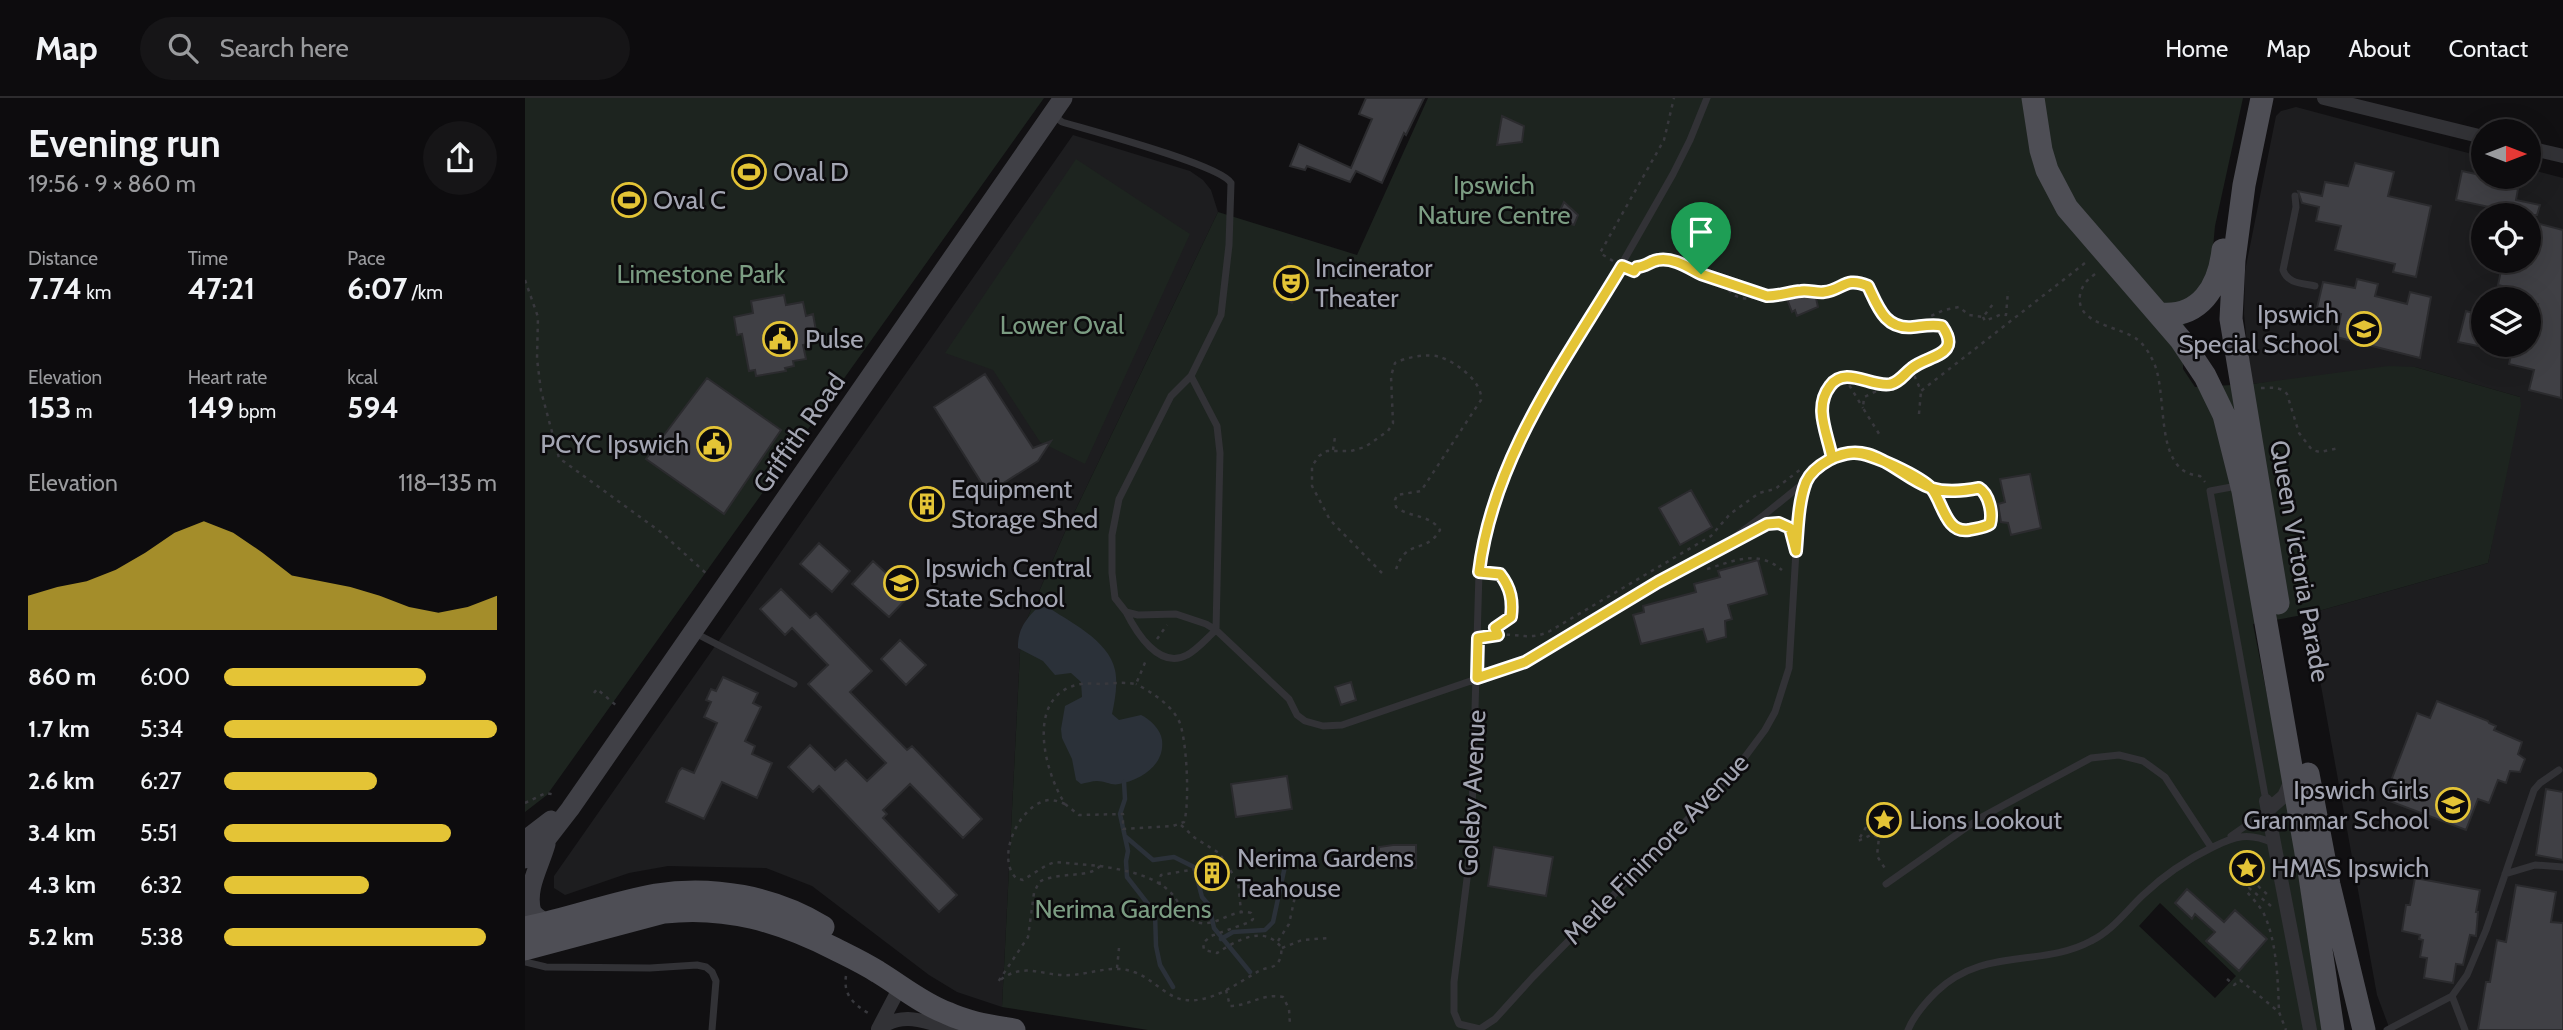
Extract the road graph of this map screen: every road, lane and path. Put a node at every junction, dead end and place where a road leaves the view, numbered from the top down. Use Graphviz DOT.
graph roads {
  1 [pos="1674,98"];
  2 [pos="1707,98"];
  3 [pos="2033,98"];
  4 [pos="2262,98"];
  5 [pos="2324,98"];
  6 [pos="1058,106"];
  7 [pos="2471,134"];
  8 [pos="2541,151"];
  9 [pos="2563,156"];
  10 [pos="2244,185"];
  11 [pos="2295,195"];
  12 [pos="2085,263"];
  13 [pos="1622,266"];
  14 [pos="2095,274"];
  15 [pos="525,280"];
  16 [pos="1725,282"];
  17 [pos="2315,286"];
  18 [pos="2008,291"];
  19 [pos="1761,294"];
  20 [pos="1993,304"];
  21 [pos="2160,314"];
  22 [pos="1983,317"];
  23 [pos="1933,324"];
  24 [pos="1912,368"];
  25 [pos="1191,376"];
  26 [pos="1845,377"];
  27 [pos="1881,383"];
  28 [pos="2261,388"];
  29 [pos="1921,391"];
  30 [pos="1863,408"];
  31 [pos="1919,414"];
  32 [pos="1335,437"];
  33 [pos="1881,437"];
  34 [pos="2339,448"];
  35 [pos="1333,450"];
  36 [pos="1832,458"];
  37 [pos="1808,463"];
  38 [pos="1806,481"];
  39 [pos="2241,485"];
  40 [pos="1931,488"];
  41 [pos="2210,491"];
  42 [pos="1721,547"];
  43 [pos="1796,551"];
  44 [pos="1708,569"];
  45 [pos="1479,572"];
  46 [pos="1382,573"];
  47 [pos="1395,573"];
  48 [pos="1795,574"];
  49 [pos="709,576"];
  50 [pos="1126,612"];
  51 [pos="1216,630"];
  52 [pos="693,632"];
  53 [pos="1498,635"];
  54 [pos="1478,638"];
  55 [pos="1477,678"];
  56 [pos="794,684"];
  57 [pos="1103,684"];
  58 [pos="1136,684"];
  59 [pos="594,693"];
  60 [pos="618,706"];
  61 [pos="2559,770"];
  62 [pos="2293,777"];
  63 [pos="556,795"];
  64 [pos="578,797"];
  65 [pos="525,803"];
  66 [pos="1065,804"];
  67 [pos="2267,805"];
  68 [pos="1181,825"];
  69 [pos="1865,827"];
  70 [pos="551,834"];
  71 [pos="525,840"];
  72 [pos="2225,840"];
  73 [pos="2274,843"];
  74 [pos="2211,847"];
  75 [pos="525,859"];
  76 [pos="2266,861"];
  77 [pos="1100,866"];
  78 [pos="2563,867"];
  79 [pos="1201,869"];
  80 [pos="2505,874"];
  81 [pos="1889,881"];
  82 [pos="1160,885"];
  83 [pos="1296,892"];
  84 [pos="2274,901"];
  85 [pos="1241,911"];
  86 [pos="2265,914"];
  87 [pos="550,923"];
  88 [pos="525,928"];
  89 [pos="1329,938"];
  90 [pos="1277,942"];
  91 [pos="1119,948"];
  92 [pos="1282,948"];
  93 [pos="525,949"];
  94 [pos="525,962"];
  95 [pos="1117,968"];
  96 [pos="876,970"];
  97 [pos="846,974"];
  98 [pos="2227,979"];
  99 [pos="900,987"];
  100 [pos="1226,990"];
  101 [pos="2452,996"];
  102 [pos="2279,1012"];
  103 [pos="870,1014"];
  104 [pos="1290,1025"];
  105 [pos="1471,1028"];
  106 [pos="996,1029"];
  107 [pos="712,1030"];
  108 [pos="878,1030"];
  109 [pos="954,1030"];
  110 [pos="1908,1030"];
  111 [pos="2286,1030"];
  112 [pos="2309,1030"];
  113 [pos="2333,1030"];
  114 [pos="2364,1030"];
  115 [pos="2387,1030"];
  116 [pos="2465,1030"];
  1 -- 13 [label="path"];
  2 -- 13 [label="lane, Goleby Avenue"];
  3 -- 21 [label="main road, Queen Victoria Parade"];
  4 -- 10 [label="main road, Queen Victoria Parade"];
  5 -- 7 [label="street"];
  6 -- 25 [label="lane"];
  6 -- 52 [label="street, Griffith Road"];
  8 -- 9 [label="street"];
  10 -- 21 [label="main road"];
  10 -- 114 [label="main road, Queen Victoria Parade"];
  11 -- 17 [label="lane"];
  12 -- 29 [label="path"];
  13 -- 16 [label="path"];
  13 -- 45 [label="lane, Goleby Avenue"];
  14 -- 41 [label="path"];
  15 -- 49 [label="path"];
  16 -- 19 [label="path"];
  16 -- 19 [label="path"];
  18 -- 22 [label="path"];
  19 -- 23 [label="path"];
  20 -- 22 [label="path"];
  21 -- 39 [label="main road, Queen Victoria Parade"];
  22 -- 23 [label="path"];
  23 -- 24 [label="path"];
  24 -- 27 [label="path"];
  24 -- 29 [label="path"];
  25 -- 50 [label="lane"];
  25 -- 51 [label="lane"];
  26 -- 27 [label="path"];
  26 -- 30 [label="path"];
  26 -- 36 [label="path"];
  27 -- 30 [label="path"];
  28 -- 34 [label="path"];
  29 -- 31 [label="path"];
  30 -- 33 [label="path"];
  32 -- 35 [label="path"];
  35 -- 46 [label="path"];
  35 -- 47 [label="path"];
  36 -- 38 [label="lane"];
  36 -- 40 [label="lane"];
  37 -- 53 [label="path"];
  38 -- 42 [label="lane"];
  38 -- 43 [label="lane, Merle Finimore Avenue"];
  39 -- 41 [label="lane"];
  39 -- 62 [label="main road, Queen Victoria Parade"];
  40 -- 40 [label="lane"];
  41 -- 67 [label="lane"];
  42 -- 43 [label="lane"];
  42 -- 55 [label="lane"];
  43 -- 48 [label="lane, Merle Finimore Avenue"];
  44 -- 48 [label="path"];
  45 -- 53 [label="path"];
  45 -- 54 [label="lane, Goleby Avenue"];
  48 -- 105 [label="lane, Merle Finimore Avenue"];
  50 -- 51 [label="lane"];
  50 -- 51 [label="lane"];
  51 -- 55 [label="lane"];
  52 -- 56 [label="lane"];
  52 -- 64 [label="street, Griffith Road"];
  53 -- 54 [label="path"];
  54 -- 55 [label="lane, Goleby Avenue"];
  55 -- 105 [label="lane, Goleby Avenue"];
  57 -- 66 [label="path"];
  58 -- 68 [label="path"];
  59 -- 60 [label="path"];
  61 -- 80 [label="lane"];
  62 -- 67 [label="street"];
  62 -- 113 [label="main road, Queen Victoria Parade"];
  63 -- 65 [label="path"];
  64 -- 70 [label="street, Griffith Road"];
  64 -- 71 [label="street, Griffith Road"];
  66 -- 68 [label="path"];
  66 -- 77 [label="path"];
  67 -- 72 [label="lane"];
  67 -- 73 [label="street"];
  68 -- 85 [label="path"];
  69 -- 81 [label="path"];
  70 -- 75 [label="street, Griffith Road"];
  70 -- 87 [label="street"];
  72 -- 73 [label="lane"];
  72 -- 74 [label="lane"];
  73 -- 112 [label="street"];
  74 -- 81 [label="lane"];
  74 -- 110 [label="lane"];
  76 -- 84 [label="path"];
  77 -- 82 [label="path"];
  77 -- 95 [label="path"];
  78 -- 80 [label="lane"];
  79 -- 82 [label="path"];
  80 -- 101 [label="lane"];
  82 -- 85 [label="path"];
  83 -- 90 [label="path"];
  85 -- 90 [label="path"];
  86 -- 86 [label="path"];
  86 -- 102 [label="path"];
  87 -- 88 [label="main road"];
  87 -- 96 [label="main road"];
  89 -- 92 [label="path"];
  90 -- 92 [label="path"];
  91 -- 95 [label="path"];
  92 -- 100 [label="path"];
  93 -- 96 [label="main road"];
  94 -- 107 [label="lane"];
  95 -- 100 [label="path"];
  96 -- 99 [label="main road"];
  97 -- 103 [label="path"];
  98 -- 102 [label="path"];
  99 -- 106 [label="main road"];
  99 -- 108 [label="street"];
  100 -- 104 [label="path"];
  101 -- 115 [label="lane"];
  101 -- 116 [label="lane"];
  102 -- 111 [label="path"];
  108 -- 109 [label="street"];
}
